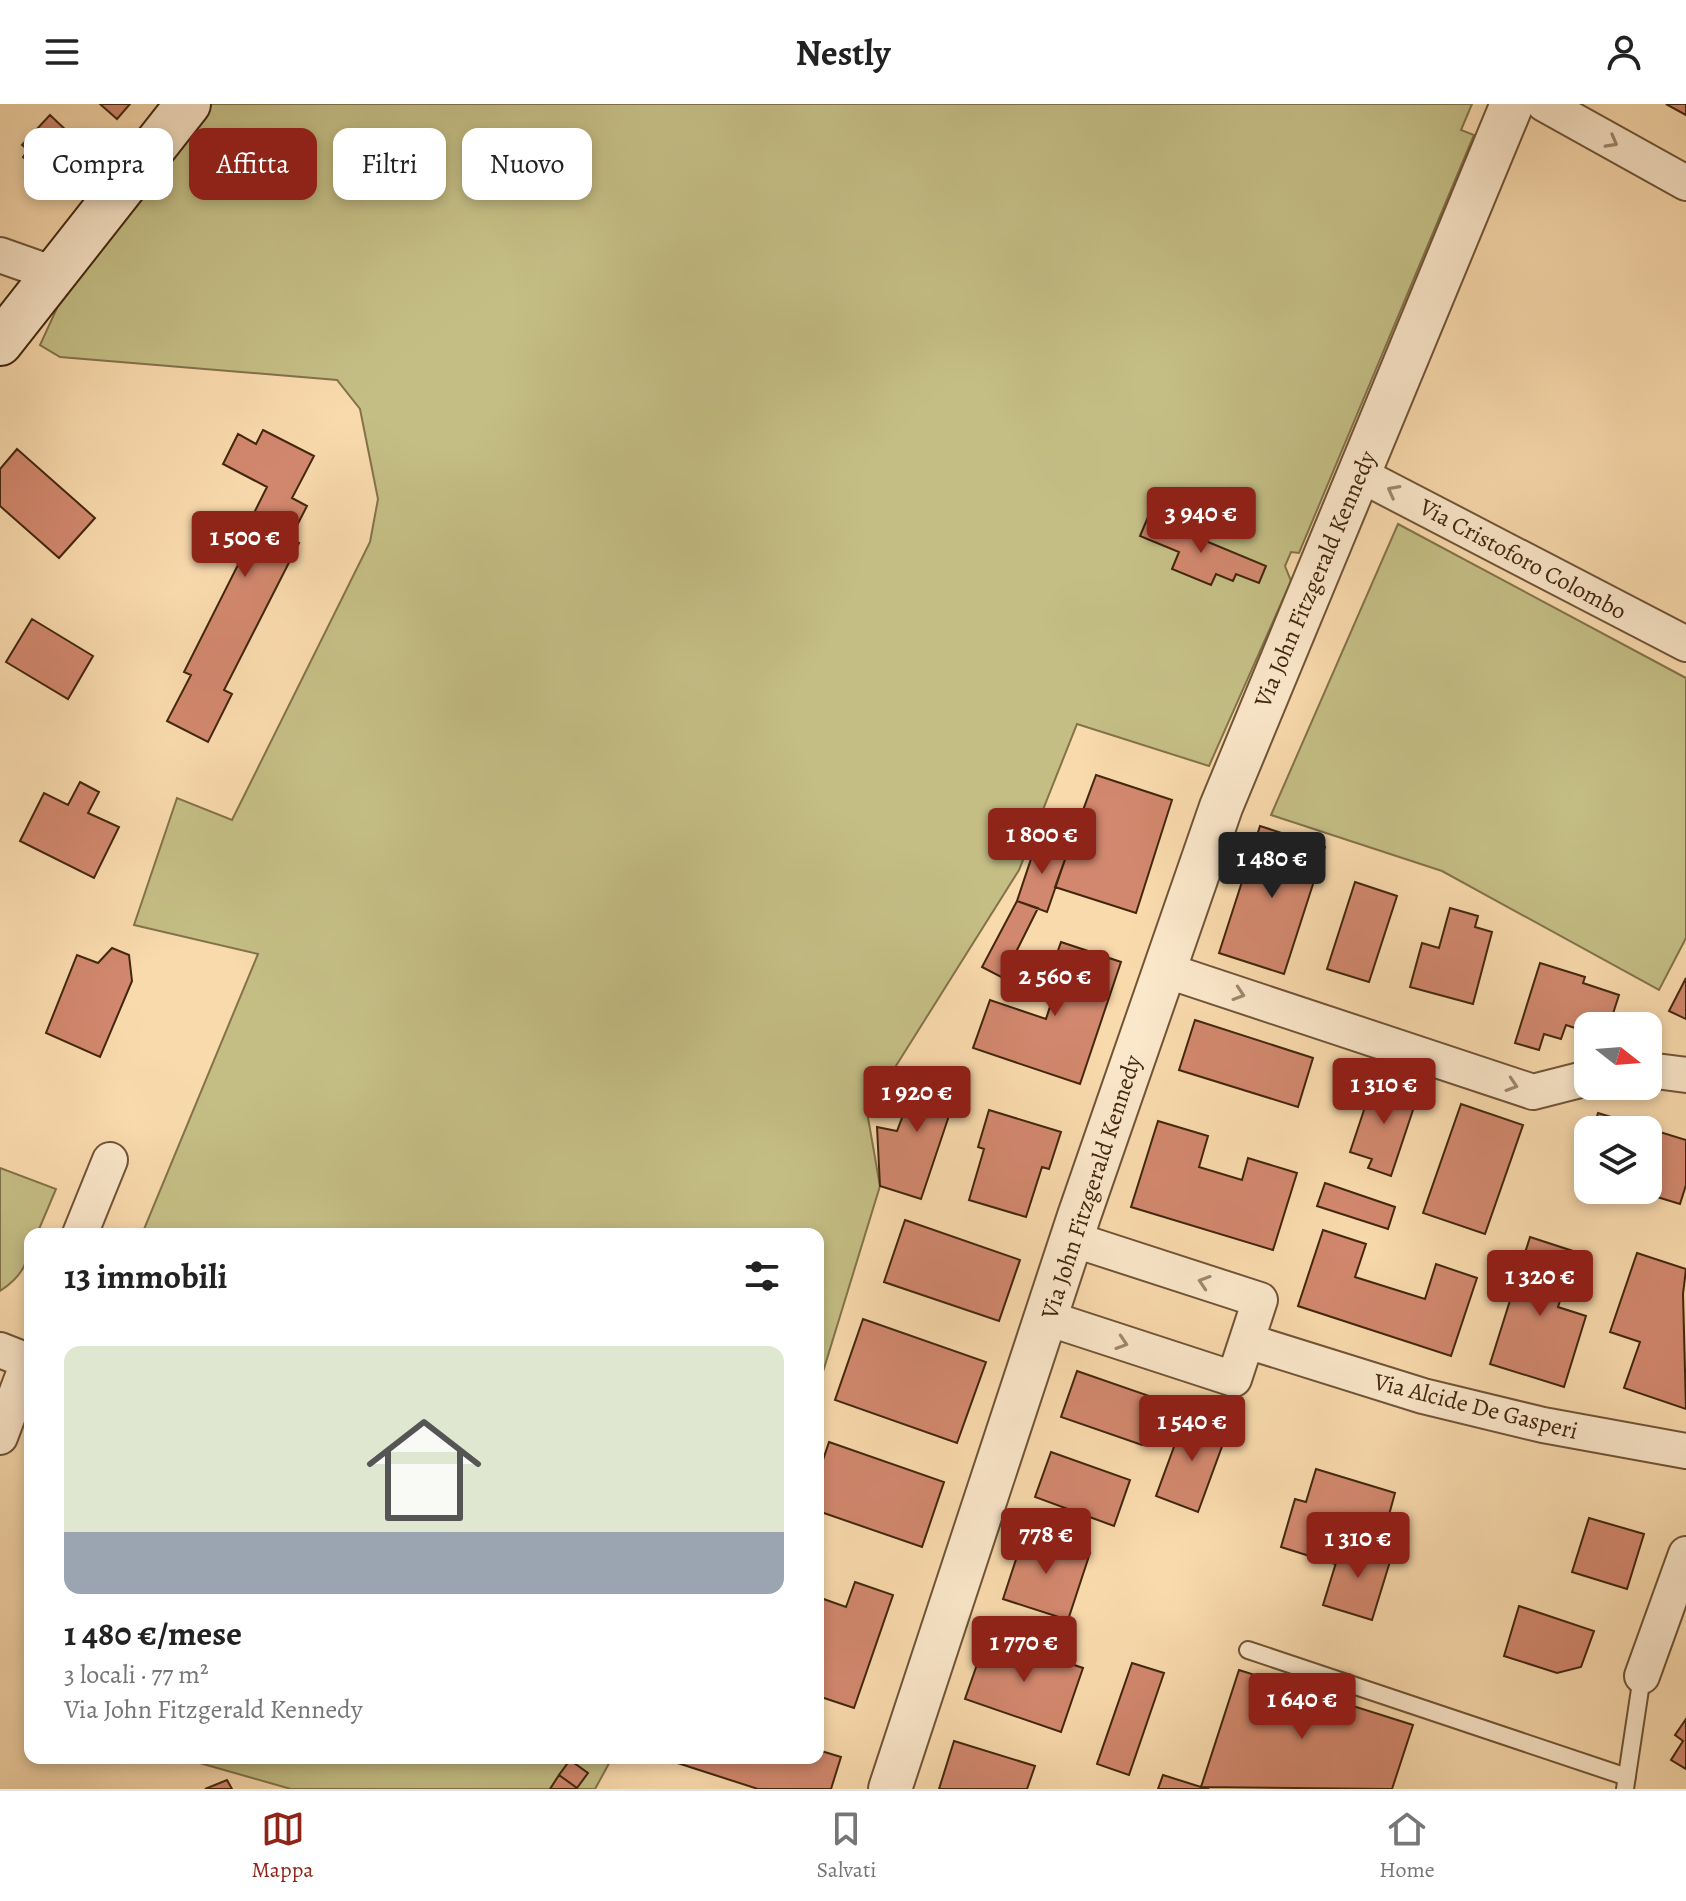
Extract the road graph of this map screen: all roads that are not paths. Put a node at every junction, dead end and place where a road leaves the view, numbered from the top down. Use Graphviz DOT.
graph roads {
  1 [pos="188,104"];
  2 [pos="1512,104"];
  3 [pos="1544,104"];
  4 [pos="1686,183"];
  5 [pos="0,255"];
  6 [pos="54,274"];
  7 [pos="0,343"];
  8 [pos="1359,474"];
  9 [pos="1686,644"];
  10 [pos="1165,970"];
  11 [pos="1662,1072"];
  12 [pos="1686,1075"];
  13 [pos="1574,1082"];
  14 [pos="110,1160"];
  15 [pos="82,1228"];
  16 [pos="1072,1239"];
  17 [pos="1047,1318"];
  18 [pos="1258,1345"];
  19 [pos="19,1356"];
  20 [pos="0,1437"];
  21 [pos="1686,1451"];
  22 [pos="1686,1554"];
  23 [pos="1248,1650"];
  24 [pos="1642,1676"];
  25 [pos="1626,1783"];
  26 [pos="890,1789"];
  1 -- 6 [label="main road"];
  2 -- 8 [label="street, Via John Fitzgerald Kennedy"];
  3 -- 4 [label="street, one-way"];
  5 -- 6 [label="street"];
  6 -- 7 [label="main road"];
  9 -- 8 [label="street, Via Cristoforo Colombo, one-way"];
  8 -- 10 [label="street, Via John Fitzgerald Kennedy"];
  10 -- 13 [label="street, one-way"];
  10 -- 16 [label="street, Via John Fitzgerald Kennedy"];
  11 -- 12 [label="street"];
  14 -- 15 [label="street"];
  16 -- 17 [label="street, Via John Fitzgerald Kennedy"];
  18 -- 16 [label="street, one-way"];
  17 -- 18 [label="street, one-way"];
  17 -- 26 [label="street, Via John Fitzgerald Kennedy"];
  18 -- 21 [label="street, Via Alcide De Gasperi"];
  19 -- 20 [label="street"];
  22 -- 24 [label="street"];
  23 -- 25 [label="lane"];
  24 -- 25 [label="lane"];
}
